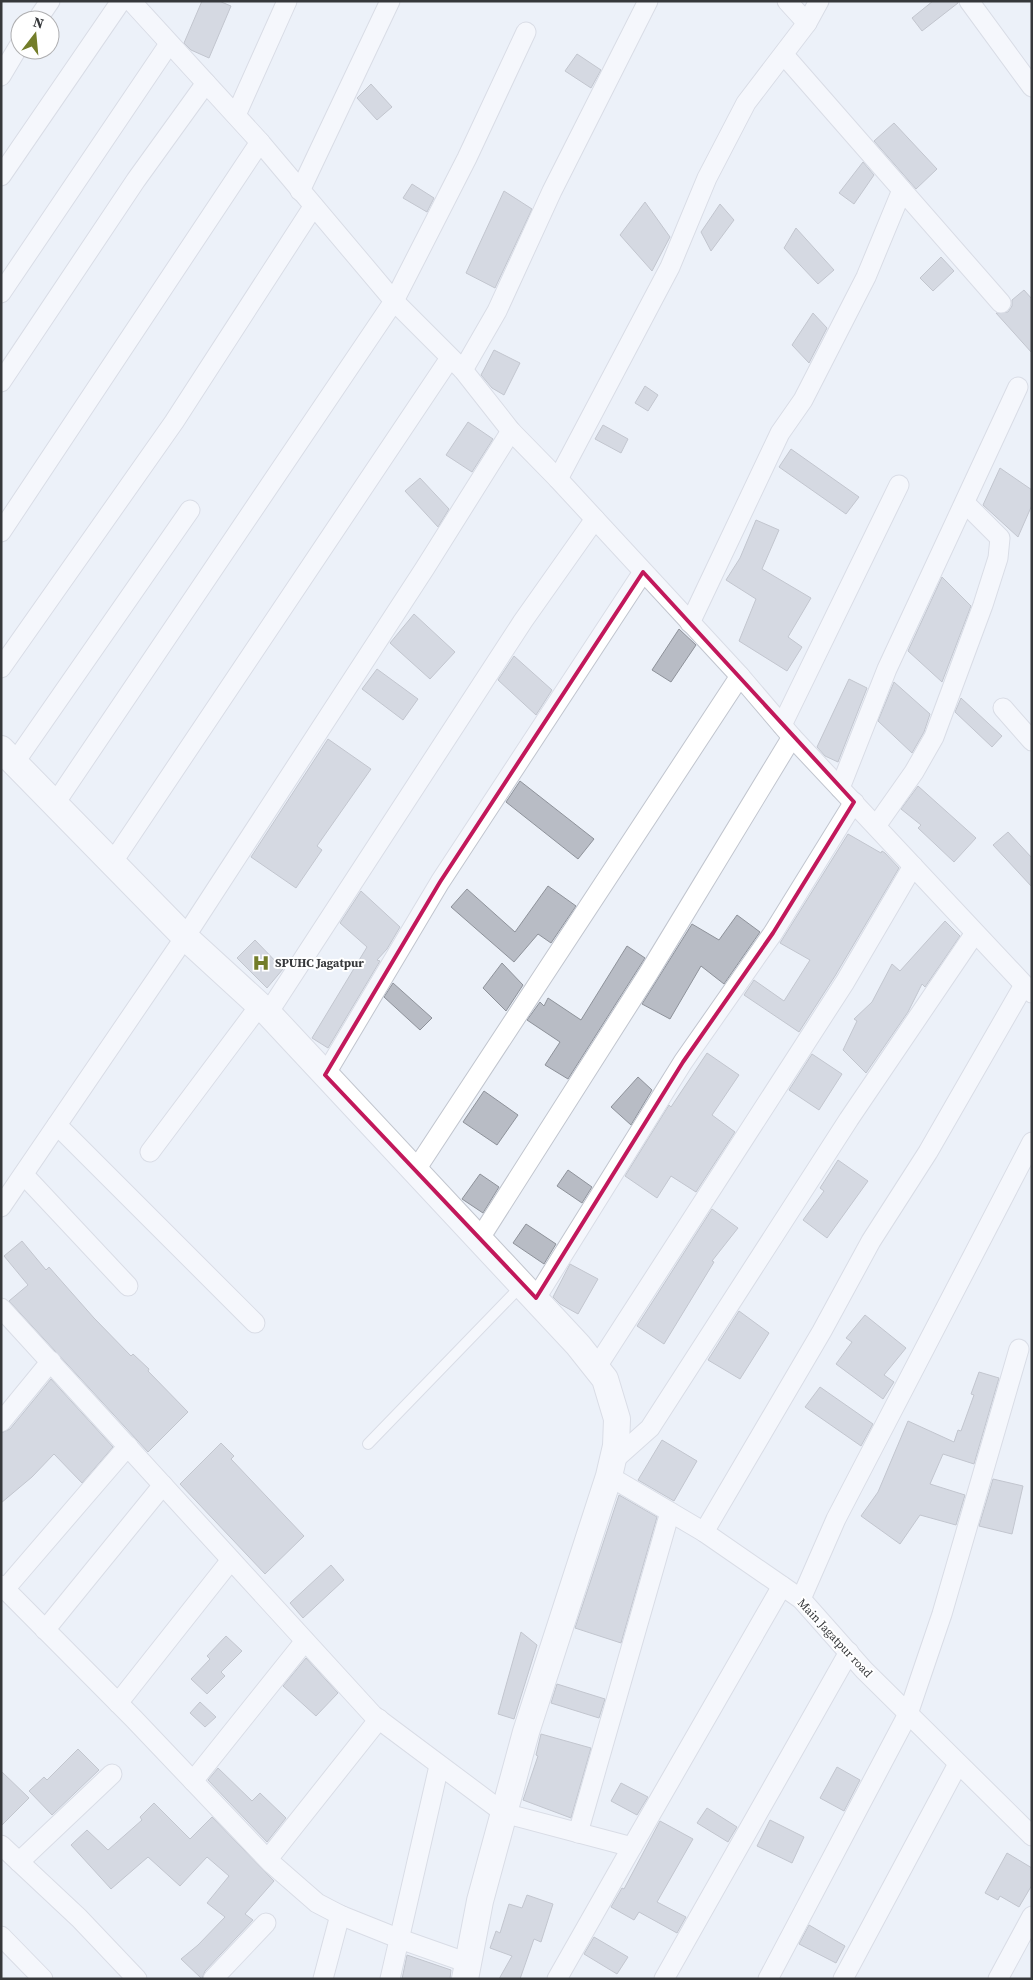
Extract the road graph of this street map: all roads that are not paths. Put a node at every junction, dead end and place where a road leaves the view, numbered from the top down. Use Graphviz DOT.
graph roads {
  1 [pos="121,1"];
  2 [pos="131,1"];
  3 [pos="287,1"];
  4 [pos="390,1"];
  5 [pos="648,1"];
  6 [pos="787,1"];
  7 [pos="819,1"];
  8 [pos="969,1"];
  9 [pos="807,23"];
  10 [pos="526,32"];
  11 [pos="169,44"];
  12 [pos="784,55"];
  13 [pos="10,60"];
  14 [pos="1,76"];
  15 [pos="206,83"];
  16 [pos="1032,87"];
  17 [pos="236,115"];
  18 [pos="260,142"];
  19 [pos="1,176"];
  20 [pos="902,190"];
  21 [pos="300,191"];
  22 [pos="313,207"];
  23 [pos="1,293"];
  24 [pos="394,301"];
  25 [pos="1001,303"];
  26 [pos="457,364"];
  27 [pos="1,382"];
  28 [pos="1018,387"];
  29 [pos="511,431"];
  30 [pos="558,479"];
  31 [pos="899,485"];
  32 [pos="964,502"];
  33 [pos="190,510"];
  34 [pos="595,520"];
  35 [pos="1,532"];
  36 [pos="643,572"];
  37 [pos="690,623"];
  38 [pos="1,668"];
  39 [pos="740,676"];
  40 [pos="1003,708"];
  41 [pos="787,731"];
  42 [pos="1032,741"];
  43 [pos="8,756"];
  44 [pos="840,788"];
  45 [pos="854,802"];
  46 [pos="54,805"];
  47 [pos="876,826"];
  48 [pos="112,863"];
  49 [pos="913,866"];
  50 [pos="975,933"];
  51 [pos="185,937"];
  52 [pos="1028,989"];
  53 [pos="264,1009"];
  54 [pos="326,1075"];
  55 [pos="57,1125"];
  56 [pos="1032,1142"];
  57 [pos="150,1152"];
  58 [pos="415,1171"];
  59 [pos="24,1175"];
  60 [pos="1,1206"];
  61 [pos="480,1238"];
  62 [pos="128,1286"];
  63 [pos="529,1291"];
  64 [pos="1,1308"];
  65 [pos="255,1323"];
  66 [pos="1019,1349"];
  67 [pos="51,1361"];
  68 [pos="596,1368"];
  69 [pos="1,1422"];
  70 [pos="368,1444"];
  71 [pos="128,1446"];
  72 [pos="611,1469"];
  73 [pos="163,1485"];
  74 [pos="670,1512"];
  75 [pos="704,1532"];
  76 [pos="231,1560"];
  77 [pos="782,1586"];
  78 [pos="3,1587"];
  79 [pos="801,1599"];
  80 [pos="46,1630"];
  81 [pos="305,1641"];
  82 [pos="849,1652"];
  83 [pos="118,1702"];
  84 [pos="908,1714"];
  85 [pos="379,1719"];
  86 [pos="958,1764"];
  87 [pos="439,1766"];
  88 [pos="112,1774"];
  89 [pos="193,1780"];
  90 [pos="504,1813"];
  91 [pos="578,1833"];
  92 [pos="1032,1836"];
  93 [pos="1,1846"];
  94 [pos="632,1847"];
  95 [pos="268,1859"];
  96 [pos="19,1862"];
  97 [pos="340,1915"];
  98 [pos="1032,1916"];
  99 [pos="266,1923"];
  100 [pos="1,1936"];
  101 [pos="400,1939"];
  102 [pos="467,1971"];
  103 [pos="43,1979"];
  104 [pos="137,1979"];
  105 [pos="213,1979"];
  106 [pos="323,1979"];
  107 [pos="390,1979"];
  108 [pos="557,1979"];
  109 [pos="664,1979"];
  110 [pos="768,1979"];
  111 [pos="843,1979"];
  112 [pos="998,1979"];
  1 -- 19 [label="street"];
  2 -- 11 [label="street"];
  3 -- 17 [label="street"];
  4 -- 21 [label="street"];
  5 -- 26 [label="street"];
  6 -- 9 [label="street"];
  7 -- 9 [label="street"];
  8 -- 16 [label="street"];
  9 -- 12 [label="street"];
  10 -- 24 [label="street"];
  11 -- 15 [label="street"];
  11 -- 23 [label="street"];
  12 -- 20 [label="street"];
  12 -- 30 [label="street"];
  13 -- 14 [label="street"];
  15 -- 17 [label="street"];
  15 -- 27 [label="street"];
  17 -- 18 [label="street"];
  18 -- 21 [label="street"];
  18 -- 35 [label="street"];
  20 -- 25 [label="street"];
  20 -- 37 [label="street"];
  21 -- 22 [label="street"];
  22 -- 24 [label="street"];
  22 -- 38 [label="street"];
  24 -- 26 [label="street"];
  24 -- 46 [label="street"];
  26 -- 29 [label="street"];
  26 -- 48 [label="street"];
  28 -- 32 [label="street"];
  29 -- 30 [label="street"];
  29 -- 51 [label="street"];
  30 -- 34 [label="street"];
  31 -- 41 [label="street"];
  32 -- 44 [label="street"];
  32 -- 47 [label="street"];
  33 -- 43 [label="street"];
  34 -- 36 [label="street"];
  34 -- 53 [label="street"];
  36 -- 37 [label="street"];
  36 -- 54 [label="street"];
  37 -- 39 [label="street"];
  39 -- 41 [label="street"];
  39 -- 58 [label="street"];
  40 -- 42 [label="street"];
  41 -- 44 [label="street"];
  41 -- 61 [label="street"];
  43 -- 46 [label="street"];
  44 -- 45 [label="street"];
  45 -- 47 [label="street"];
  45 -- 63 [label="street"];
  46 -- 48 [label="street"];
  47 -- 49 [label="street"];
  48 -- 51 [label="street"];
  49 -- 50 [label="street"];
  49 -- 68 [label="street"];
  50 -- 52 [label="street"];
  50 -- 72 [label="street"];
  51 -- 53 [label="street"];
  51 -- 55 [label="street"];
  52 -- 75 [label="street"];
  53 -- 54 [label="street"];
  53 -- 57 [label="street"];
  54 -- 58 [label="street"];
  55 -- 59 [label="street"];
  55 -- 65 [label="street"];
  56 -- 79 [label="street"];
  58 -- 61 [label="street"];
  59 -- 60 [label="street"];
  59 -- 62 [label="street"];
  61 -- 63 [label="street"];
  63 -- 68 [label="street"];
  63 -- 70 [label="lane"];
  64 -- 67 [label="street"];
  66 -- 84 [label="street"];
  67 -- 69 [label="street"];
  67 -- 71 [label="street"];
  68 -- 72 [label="street"];
  71 -- 73 [label="street"];
  71 -- 78 [label="street"];
  72 -- 74 [label="street, Main Jagatpur road"];
  72 -- 90 [label="street"];
  73 -- 76 [label="street"];
  73 -- 80 [label="street"];
  74 -- 75 [label="street, Main Jagatpur road"];
  74 -- 91 [label="street"];
  75 -- 77 [label="street, Main Jagatpur road"];
  76 -- 81 [label="street"];
  76 -- 83 [label="street"];
  77 -- 79 [label="street, Main Jagatpur road"];
  77 -- 94 [label="street"];
  78 -- 80 [label="street"];
  79 -- 82 [label="street, Main Jagatpur road"];
  80 -- 83 [label="street"];
  81 -- 85 [label="street"];
  81 -- 89 [label="street"];
  82 -- 84 [label="street, Main Jagatpur road"];
  82 -- 109 [label="street"];
  83 -- 89 [label="street"];
  84 -- 86 [label="street, Main Jagatpur road"];
  84 -- 110 [label="street"];
  85 -- 87 [label="street"];
  85 -- 95 [label="street"];
  86 -- 92 [label="street, Main Jagatpur road"];
  86 -- 111 [label="street"];
  87 -- 90 [label="street"];
  87 -- 101 [label="street"];
  88 -- 96 [label="street"];
  89 -- 95 [label="street"];
  90 -- 91 [label="street"];
  90 -- 102 [label="street"];
  91 -- 94 [label="street"];
  93 -- 96 [label="street"];
  94 -- 108 [label="street"];
  95 -- 97 [label="street"];
  96 -- 104 [label="street"];
  97 -- 101 [label="street"];
  97 -- 106 [label="street"];
  98 -- 112 [label="street"];
  99 -- 105 [label="street"];
  100 -- 103 [label="street"];
  101 -- 102 [label="street"];
  101 -- 107 [label="street"];
}
